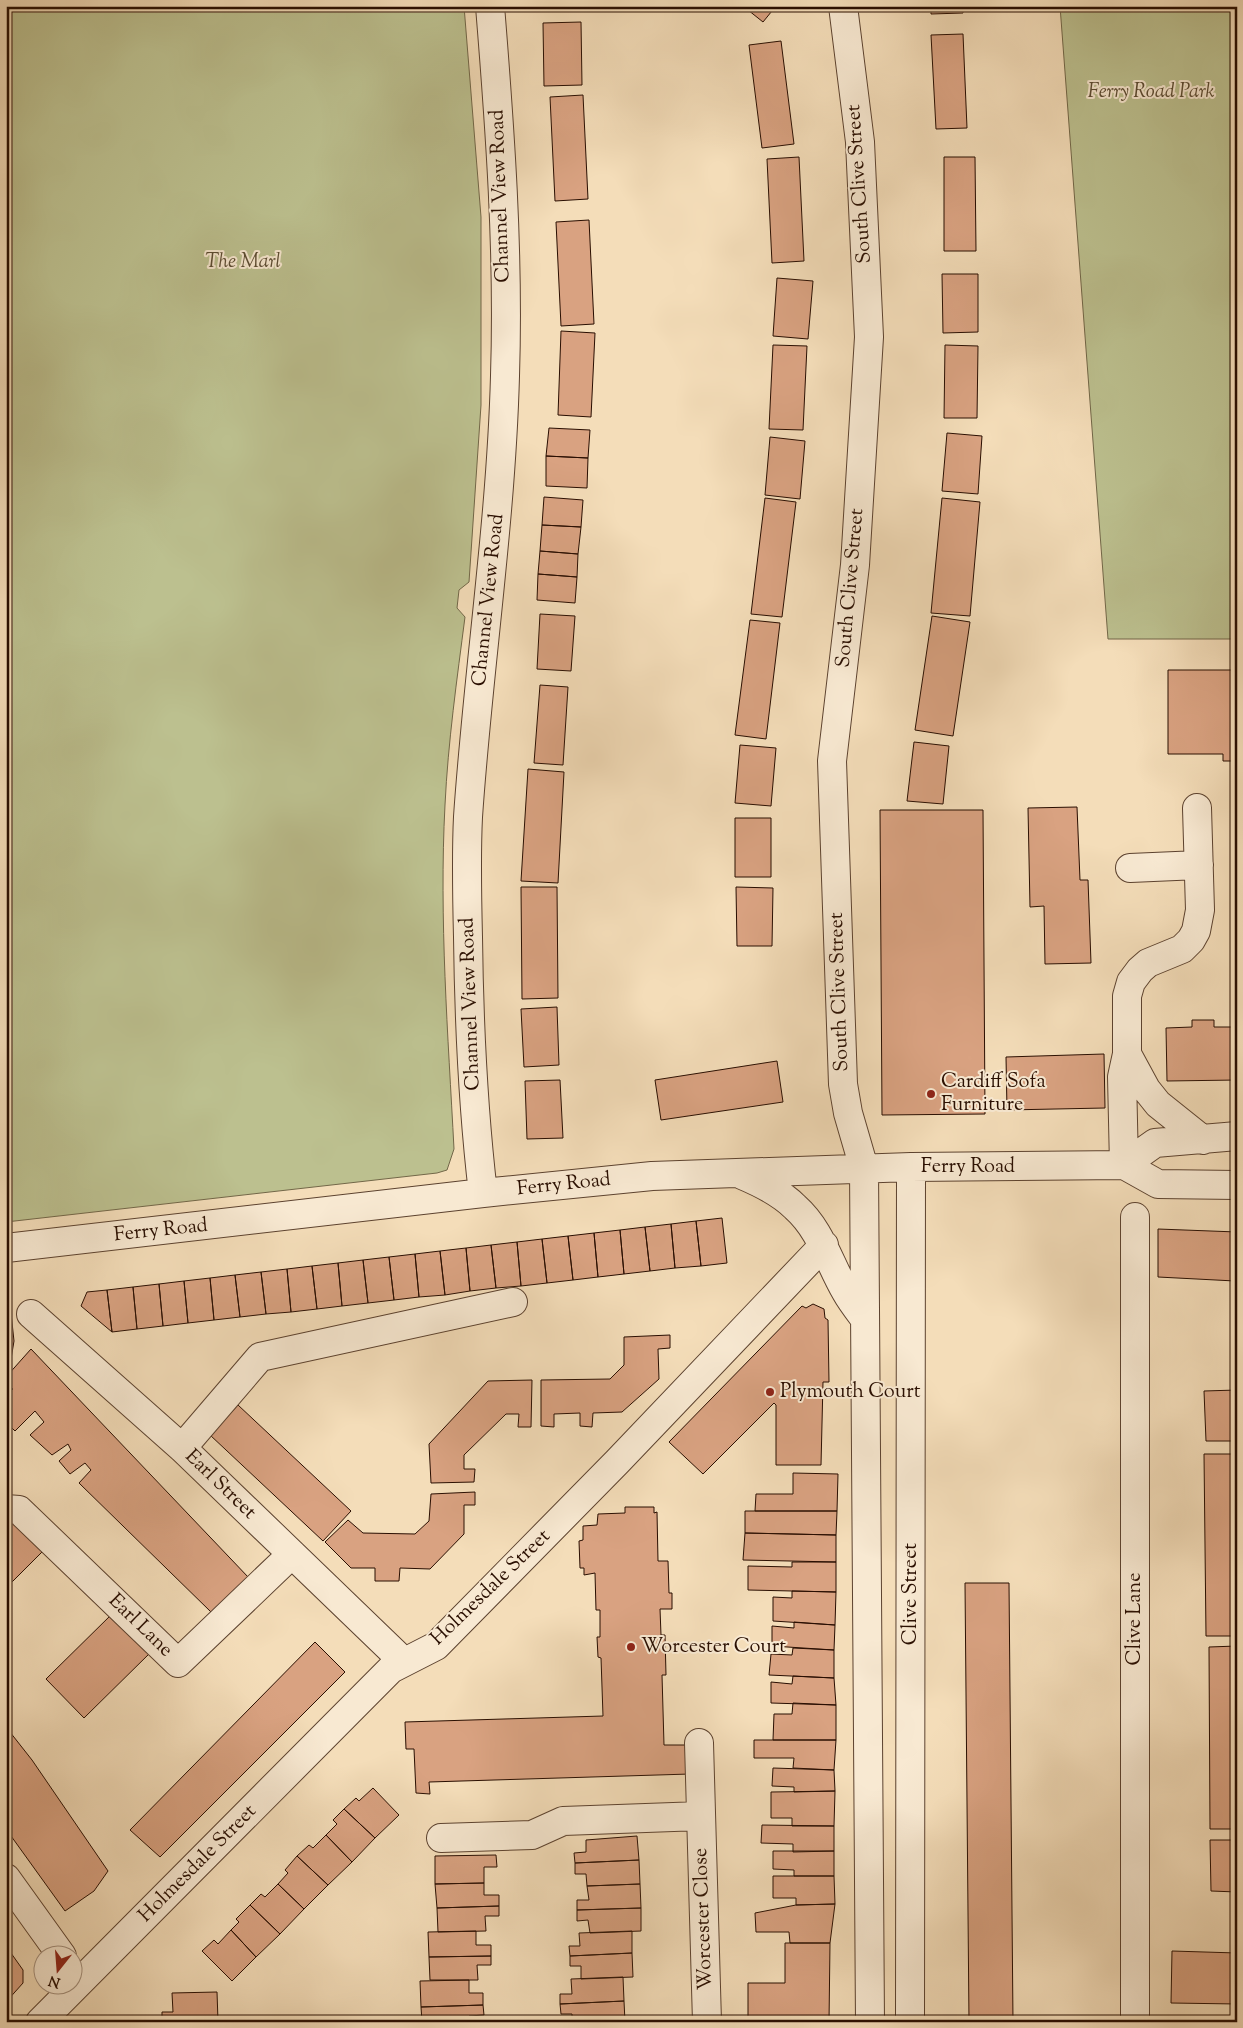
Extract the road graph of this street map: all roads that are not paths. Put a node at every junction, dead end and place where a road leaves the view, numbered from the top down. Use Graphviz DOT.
graph roads {
  1 [pos="490,6"];
  2 [pos="843,6"];
  3 [pos="1197,808"];
  4 [pos="1199,865"];
  5 [pos="1130,868"];
  6 [pos="1127,1054"];
  7 [pos="1237,1136"];
  8 [pos="1203,1140"];
  9 [pos="1124,1165"];
  10 [pos="911,1167"];
  11 [pos="864,1168"];
  12 [pos="739,1173"];
  13 [pos="1237,1185"];
  14 [pos="483,1193"];
  15 [pos="1135,1217"];
  16 [pos="824,1245"];
  17 [pos="6,1248"];
  18 [pos="513,1302"];
  19 [pos="30,1314"];
  20 [pos="864,1318"];
  21 [pos="182,1448"];
  22 [pos="6,1509"];
  23 [pos="292,1554"];
  24 [pos="403,1661"];
  25 [pos="698,1742"];
  26 [pos="701,1816"];
  27 [pos="441,1838"];
  28 [pos="6,1878"];
  29 [pos="55,1946"];
  30 [pos="82,1971"];
  31 [pos="64,1996"];
  32 [pos="50,2018"];
  33 [pos="707,2022"];
  34 [pos="870,2022"];
  35 [pos="910,2022"];
  36 [pos="1135,2022"];
  1 -- 14 [label="street, Channel View Road"];
  2 -- 11 [label="street, South Clive Street"];
  3 -- 4 [label="street"];
  4 -- 5 [label="street"];
  4 -- 6 [label="street"];
  6 -- 8 [label="street"];
  6 -- 9 [label="street"];
  7 -- 8 [label="street"];
  8 -- 9 [label="street"];
  9 -- 10 [label="street, Ferry Road"];
  9 -- 13 [label="street, Ferry Road"];
  10 -- 11 [label="street, Ferry Road"];
  10 -- 35 [label="street, Clive Street"];
  11 -- 12 [label="street, Ferry Road"];
  11 -- 20 [label="street"];
  12 -- 14 [label="street, Ferry Road"];
  12 -- 16 [label="street"];
  14 -- 17 [label="street, Ferry Road"];
  15 -- 36 [label="street, Clive Lane"];
  16 -- 20 [label="street"];
  16 -- 24 [label="street, Holmesdale Street"];
  18 -- 21 [label="street"];
  19 -- 21 [label="street, Earl Street"];
  20 -- 34 [label="street"];
  21 -- 23 [label="street, Earl Street"];
  22 -- 23 [label="street, Earl Lane"];
  23 -- 24 [label="street, Earl Street"];
  24 -- 30 [label="street, Holmesdale Street"];
  25 -- 26 [label="street, Worcester Close"];
  26 -- 27 [label="street"];
  26 -- 33 [label="street, Worcester Close"];
  28 -- 29 [label="street"];
  31 -- 32 [label="street, Holmesdale Street"];
}
